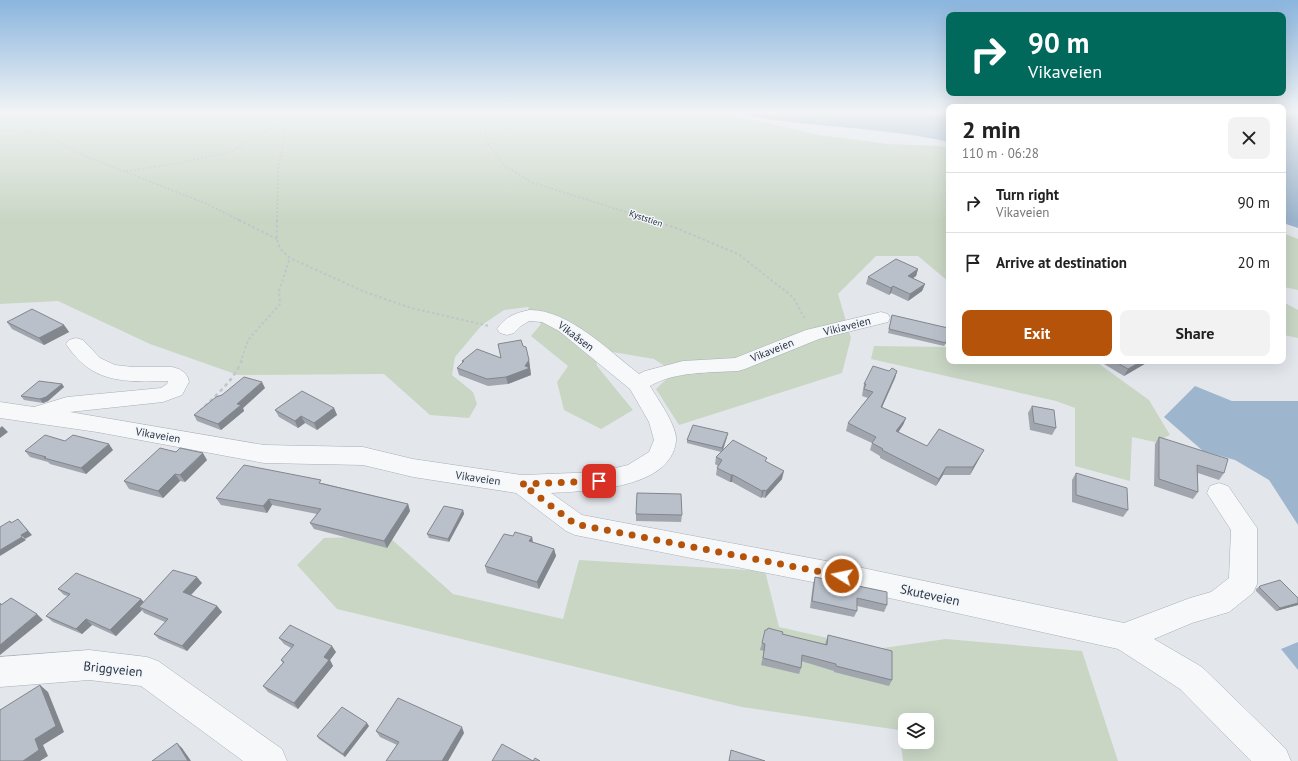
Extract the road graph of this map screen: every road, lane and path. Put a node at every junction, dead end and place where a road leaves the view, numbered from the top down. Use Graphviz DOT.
graph roads {
  1 [pos="70,149"];
  2 [pos="236,149"];
  3 [pos="282,149"];
  4 [pos="492,149"];
  5 [pos="126,172"];
  6 [pos="277,239"];
  7 [pos="290,258"];
  8 [pos="881,318"];
  9 [pos="507,329"];
  10 [pos="813,334"];
  11 [pos="76,344"];
  12 [pos="638,384"];
  13 [pos="0,410"];
  14 [pos="200,410"];
  15 [pos="31,415"];
  16 [pos="522,484"];
  17 [pos="1219,494"];
  18 [pos="1124,637"];
  19 [pos="0,672"];
  20 [pos="270,761"];
  21 [pos="1274,761"];
  1 -- 5 [label="path"];
  2 -- 5 [label="path"];
  3 -- 6 [label="path"];
  4 -- 10 [label="path, Kyststien"];
  5 -- 6 [label="path"];
  6 -- 7 [label="path"];
  7 -- 9 [label="path"];
  7 -- 14 [label="path"];
  8 -- 10 [label="street, Vikiaveien"];
  9 -- 12 [label="street, Vikaåsen"];
  10 -- 12 [label="street, Vikaveien"];
  11 -- 15 [label="street, Vikaveien"];
  12 -- 16 [label="street, Vikaveien"];
  13 -- 15 [label="street, Vikaveien"];
  15 -- 16 [label="street, Vikaveien"];
  16 -- 18 [label="street, Skuteveien"];
  17 -- 18 [label="street"];
  18 -- 21 [label="street"];
  19 -- 20 [label="street, Briggveien"];
}
